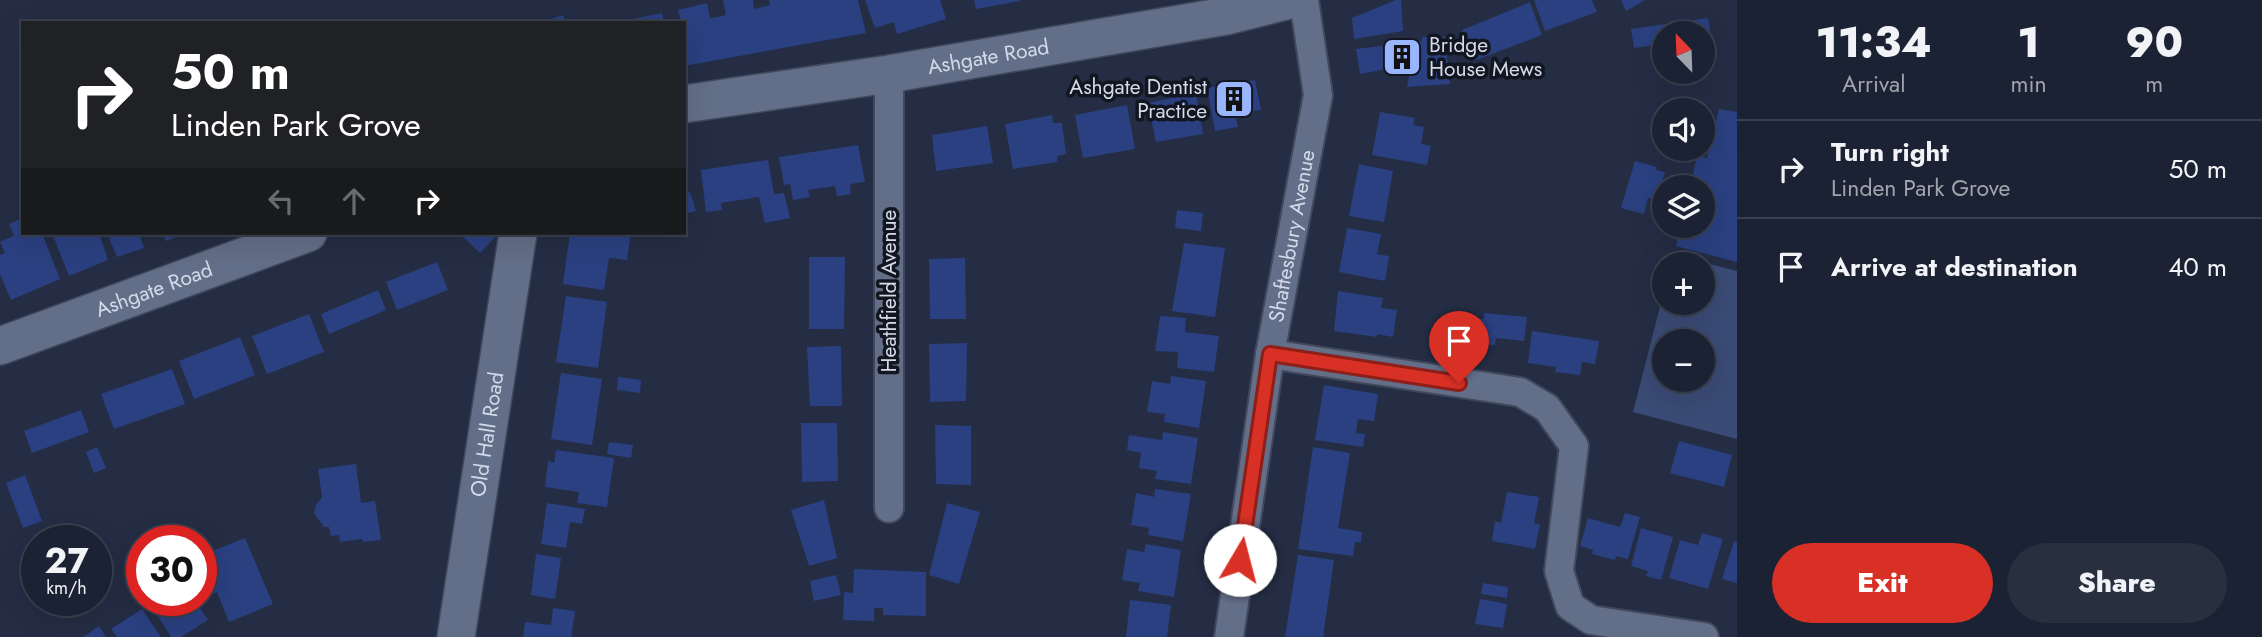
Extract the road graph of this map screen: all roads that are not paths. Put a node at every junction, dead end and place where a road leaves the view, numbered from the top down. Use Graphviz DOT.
graph roads {
  1 [pos="1289,0"];
  2 [pos="1304,0"];
  3 [pos="889,74"];
  4 [pos="686,104"];
  5 [pos="303,235"];
  6 [pos="518,235"];
  7 [pos="0,346"];
  8 [pos="1270,354"];
  9 [pos="889,508"];
  10 [pos="456,637"];
  11 [pos="1228,637"];
  12 [pos="1704,637"];
  1 -- 3 [label="street, Ashgate Road"];
  2 -- 8 [label="street, Shaftesbury Avenue"];
  3 -- 4 [label="street, Ashgate Road"];
  3 -- 9 [label="street, Heathfield Avenue"];
  5 -- 7 [label="street, Ashgate Road"];
  6 -- 10 [label="street, Old Hall Road"];
  8 -- 11 [label="street, Shaftesbury Avenue"];
  8 -- 12 [label="street"];
}
